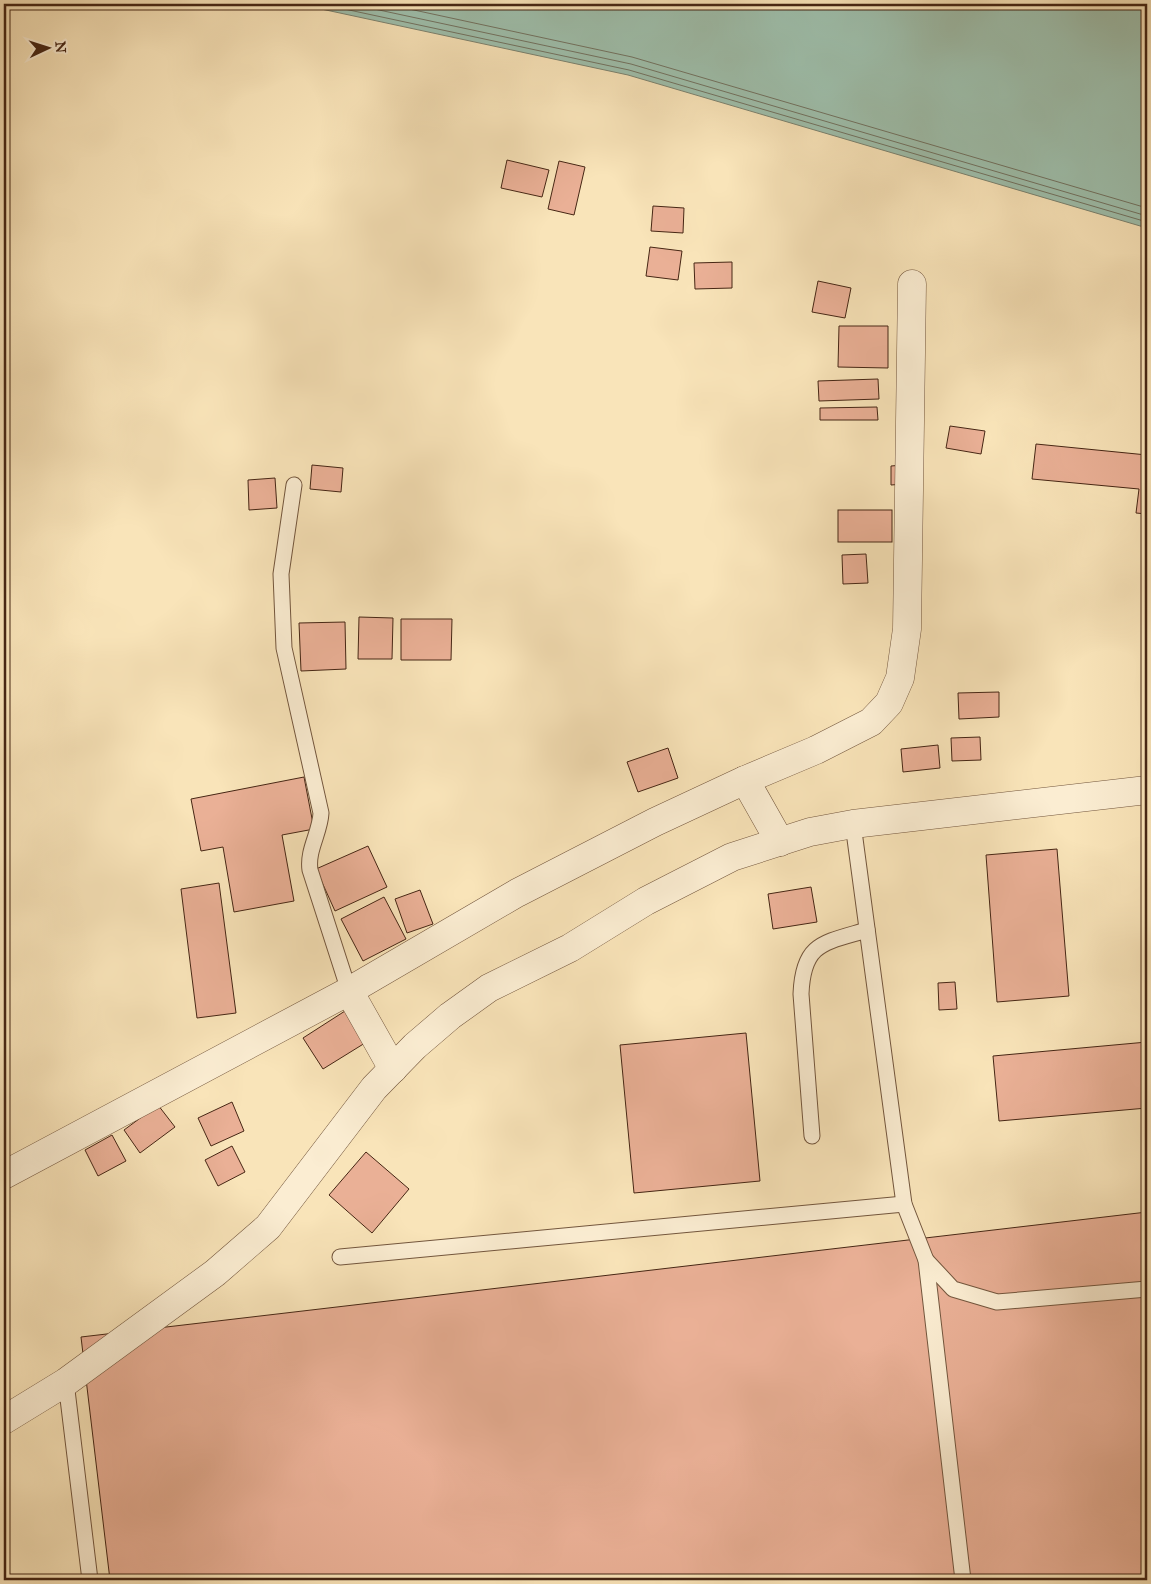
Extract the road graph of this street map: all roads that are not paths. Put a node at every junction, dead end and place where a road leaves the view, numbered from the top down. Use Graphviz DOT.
graph roads {
  1 [pos="912,284"];
  2 [pos="294,485"];
  3 [pos="745,780"];
  4 [pos="1147,790"];
  5 [pos="853,824"];
  6 [pos="780,842"];
  7 [pos="867,930"];
  8 [pos="348,991"];
  9 [pos="393,1069"];
  10 [pos="812,1136"];
  11 [pos="4,1175"];
  12 [pos="904,1204"];
  13 [pos="340,1257"];
  14 [pos="926,1260"];
  15 [pos="1147,1289"];
  16 [pos="66,1382"];
  17 [pos="4,1420"];
  18 [pos="90,1580"];
  19 [pos="963,1580"];
  1 -- 3 [label="street"];
  2 -- 8 [label="lane"];
  3 -- 6 [label="street"];
  3 -- 8 [label="street"];
  4 -- 5 [label="street"];
  5 -- 6 [label="street"];
  5 -- 7 [label="lane"];
  6 -- 9 [label="street"];
  7 -- 10 [label="lane"];
  7 -- 12 [label="lane"];
  8 -- 9 [label="street"];
  8 -- 11 [label="street"];
  9 -- 16 [label="street"];
  12 -- 13 [label="lane"];
  12 -- 14 [label="lane"];
  14 -- 15 [label="lane"];
  14 -- 19 [label="lane"];
  16 -- 17 [label="street"];
  16 -- 18 [label="lane"];
}
